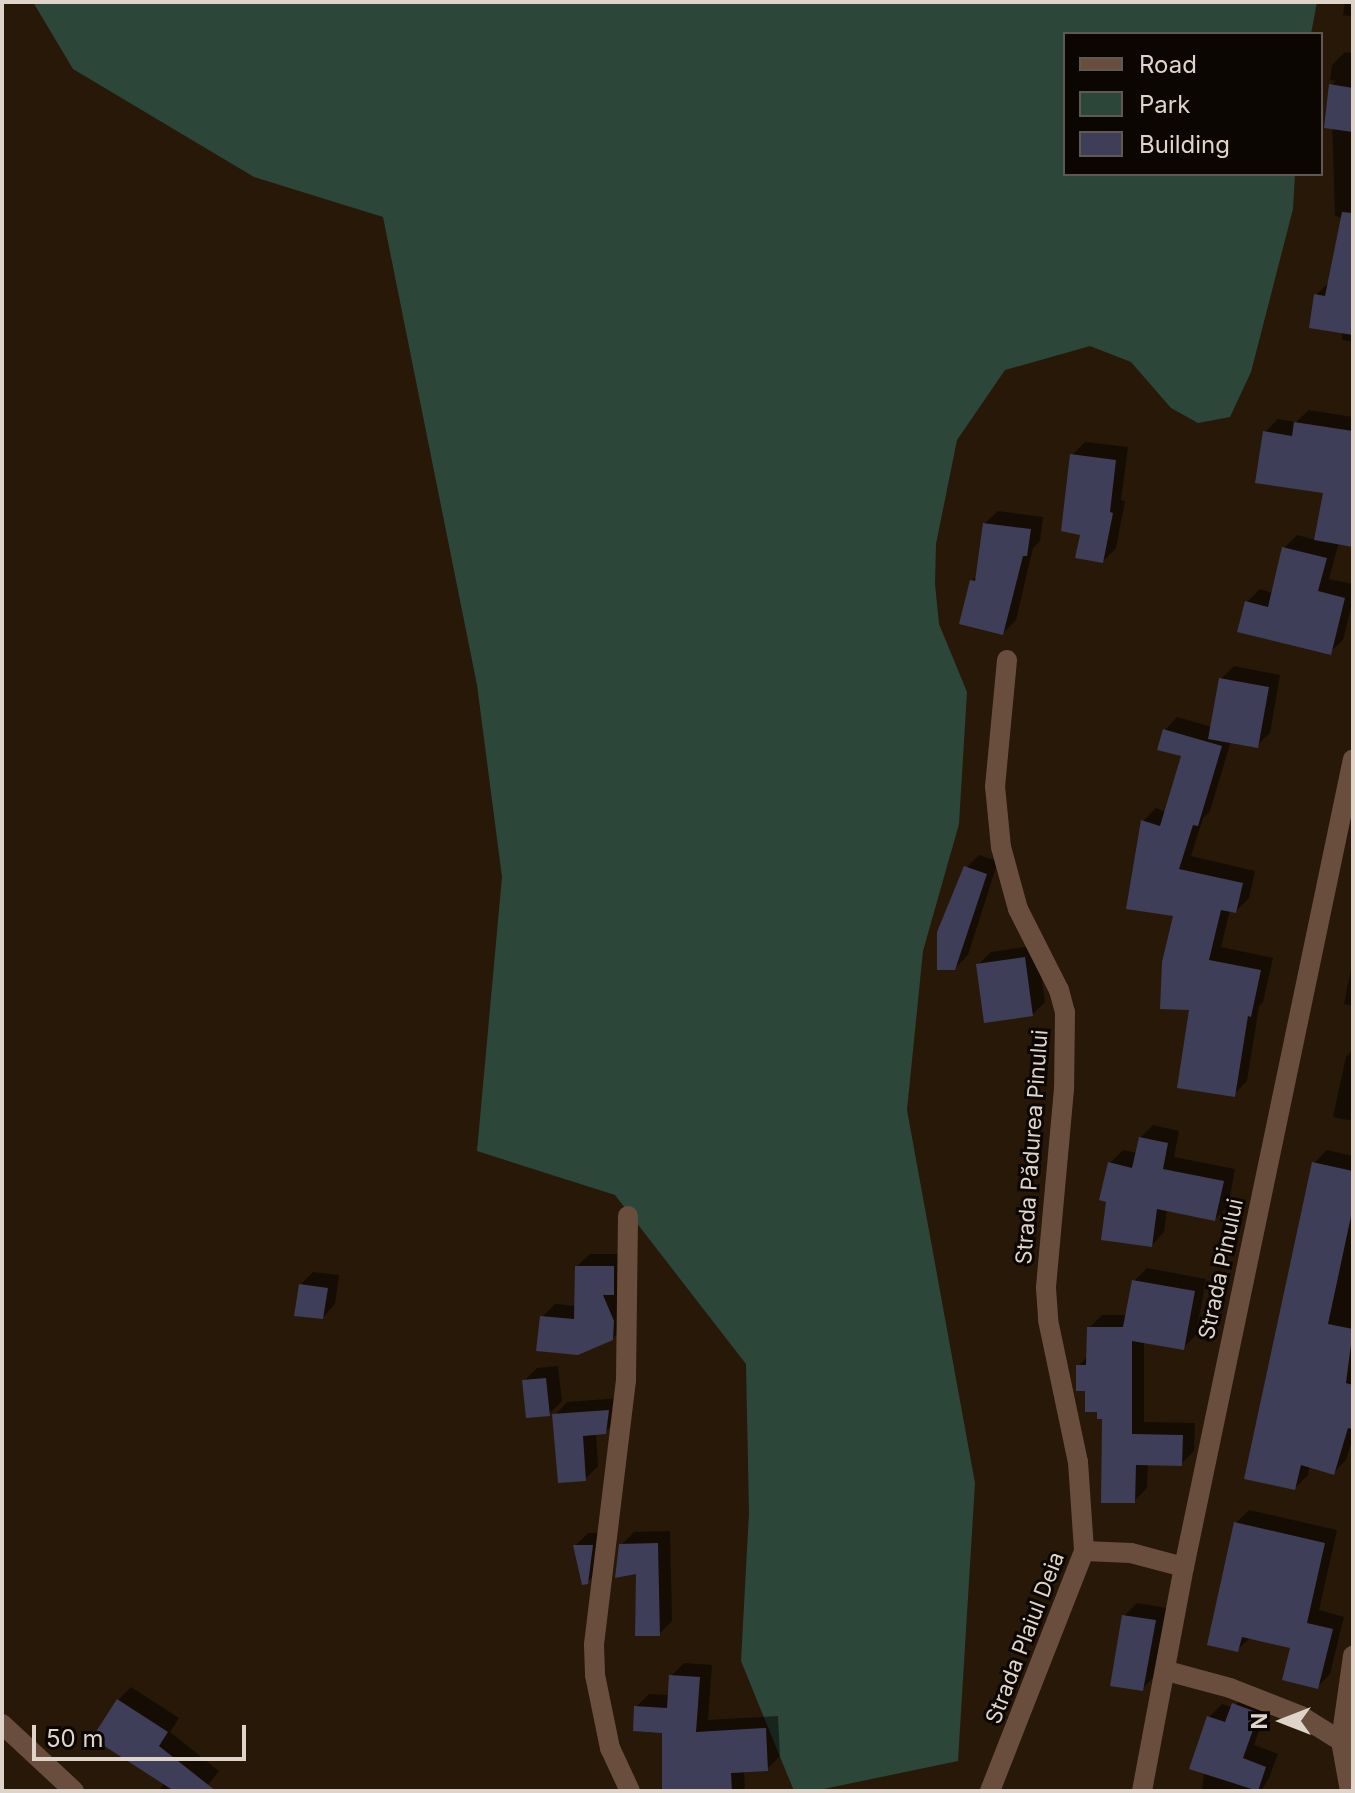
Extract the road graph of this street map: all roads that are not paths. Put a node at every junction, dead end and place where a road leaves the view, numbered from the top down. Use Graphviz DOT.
graph roads {
  1 [pos="1007,660"];
  2 [pos="1353,759"];
  3 [pos="628,1216"];
  4 [pos="1084,1551"];
  5 [pos="1184,1567"];
  6 [pos="1353,1656"];
  7 [pos="1167,1671"];
  8 [pos="2,1724"];
  9 [pos="1341,1741"];
  10 [pos="74,1791"];
  11 [pos="630,1791"];
  12 [pos="990,1791"];
  13 [pos="1142,1791"];
  14 [pos="1350,1791"];
  1 -- 4 [label="street, Strada Pădurea Pinului"];
  2 -- 5 [label="street, Strada Pinului"];
  3 -- 11 [label="street"];
  4 -- 5 [label="street, Strada Plaiul Deia"];
  4 -- 12 [label="street, Strada Plaiul Deia"];
  5 -- 7 [label="street, Strada Pinului"];
  6 -- 9 [label="street"];
  7 -- 9 [label="street"];
  7 -- 13 [label="street, Strada Pinului"];
  8 -- 10 [label="street"];
  9 -- 14 [label="street"];
}
